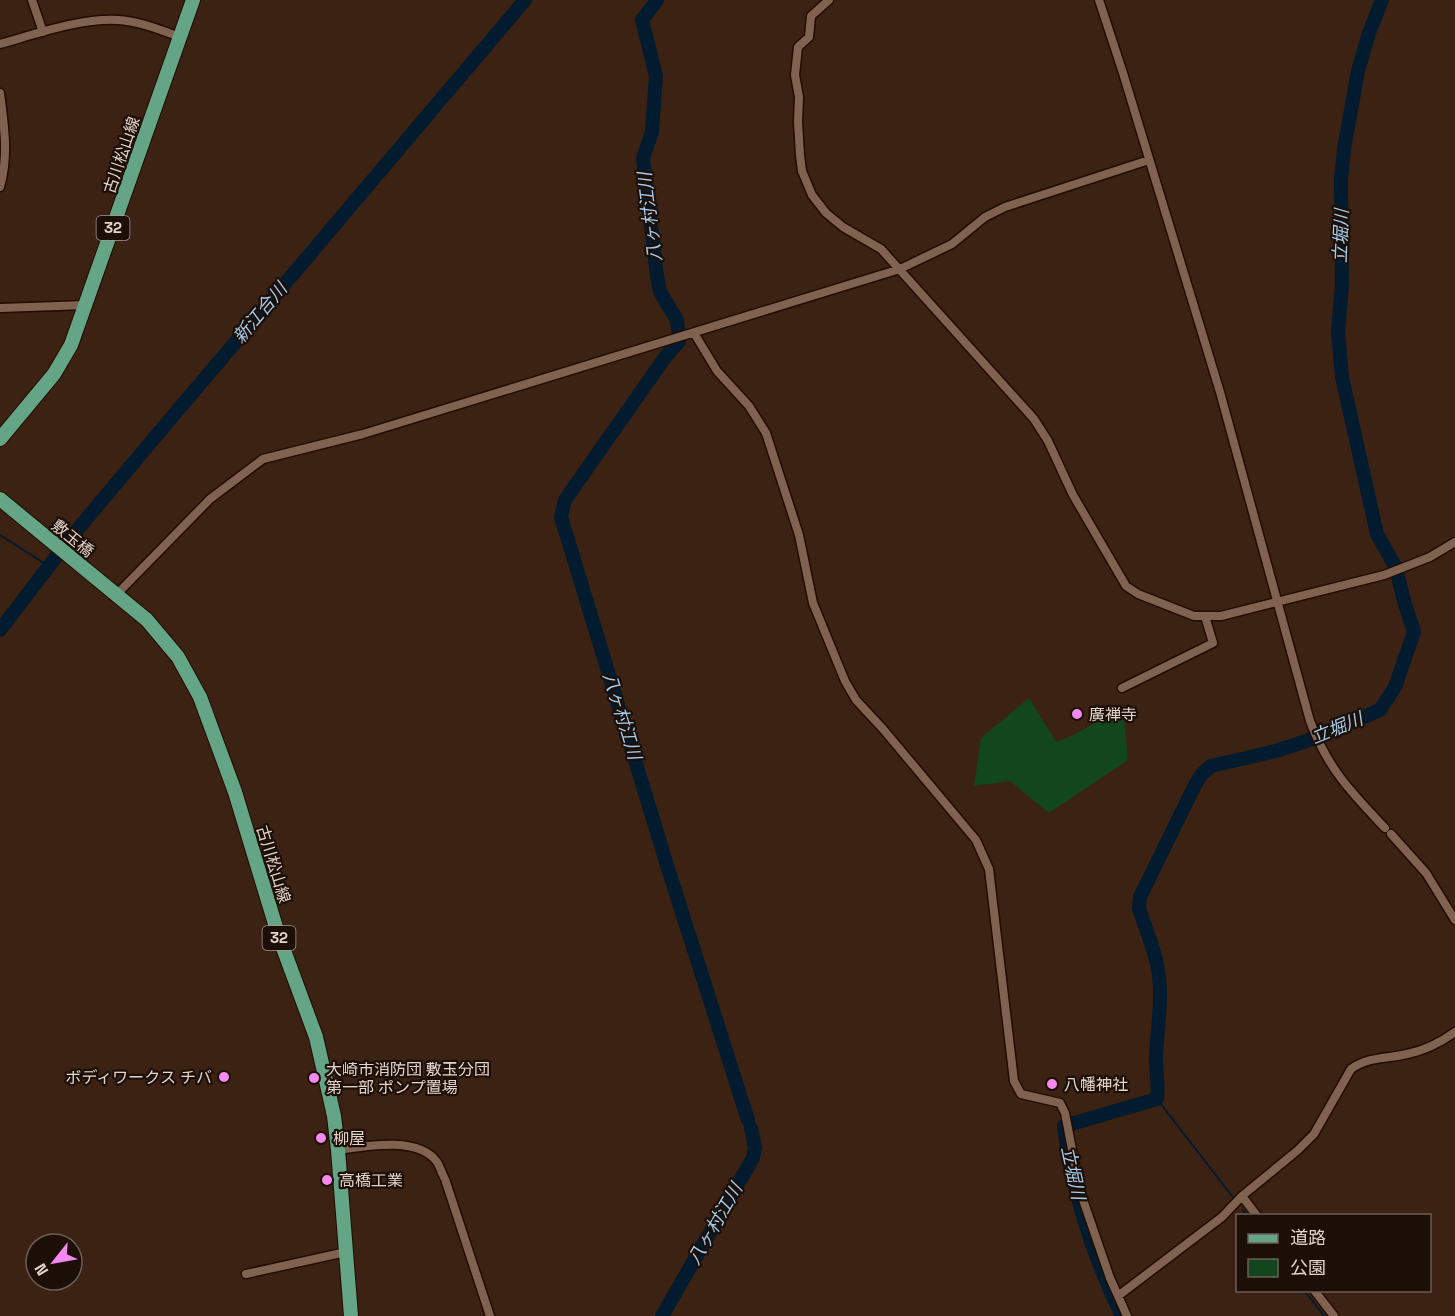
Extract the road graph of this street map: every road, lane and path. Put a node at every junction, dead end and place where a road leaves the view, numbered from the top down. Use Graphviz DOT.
graph roads {
  1 [pos="32,0"];
  2 [pos="193,0"];
  3 [pos="830,0"];
  4 [pos="1099,0"];
  5 [pos="43,32"];
  6 [pos="180,37"];
  7 [pos="0,44"];
  8 [pos="0,93"];
  9 [pos="1149,160"];
  10 [pos="0,187"];
  11 [pos="900,269"];
  12 [pos="86,305"];
  13 [pos="0,308"];
  14 [pos="694,333"];
  15 [pos="0,439"];
  16 [pos="3,503"];
  17 [pos="1455,542"];
  18 [pos="117,594"];
  19 [pos="1276,601"];
  20 [pos="1205,616"];
  21 [pos="1122,688"];
  22 [pos="1455,920"];
  23 [pos="1455,1032"];
  24 [pos="338,1149"];
  25 [pos="1242,1196"];
  26 [pos="1256,1214"];
  27 [pos="346,1252"];
  28 [pos="246,1274"];
  29 [pos="1316,1292"];
  30 [pos="1118,1296"];
  31 [pos="351,1316"];
  32 [pos="490,1316"];
  33 [pos="1127,1316"];
  34 [pos="1334,1316"];
  1 -- 5 [label="street"];
  2 -- 6 [label="main road, 古川松山線 / 32"];
  3 -- 11 [label="street"];
  4 -- 9 [label="street"];
  5 -- 6 [label="street"];
  5 -- 7 [label="street"];
  6 -- 12 [label="main road, 古川松山線 / 32"];
  8 -- 10 [label="street"];
  9 -- 11 [label="street"];
  9 -- 19 [label="street"];
  11 -- 14 [label="street"];
  11 -- 20 [label="street"];
  12 -- 13 [label="street"];
  12 -- 15 [label="main road, 古川松山線 / 32"];
  14 -- 18 [label="street"];
  14 -- 30 [label="street"];
  16 -- 18 [label="main road, 敷玉橋 / 32"];
  17 -- 19 [label="street"];
  18 -- 24 [label="main road, 古川松山線 / 32"];
  19 -- 20 [label="street"];
  19 -- 22 [label="street"];
  20 -- 21 [label="street"];
  23 -- 25 [label="street"];
  24 -- 27 [label="main road, 古川松山線 / 32"];
  24 -- 32 [label="street"];
  25 -- 26 [label="street"];
  25 -- 30 [label="street"];
  27 -- 28 [label="street"];
  27 -- 31 [label="main road, 古川松山線 / 32"];
  29 -- 34 [label="street"];
  30 -- 33 [label="street"];
}
